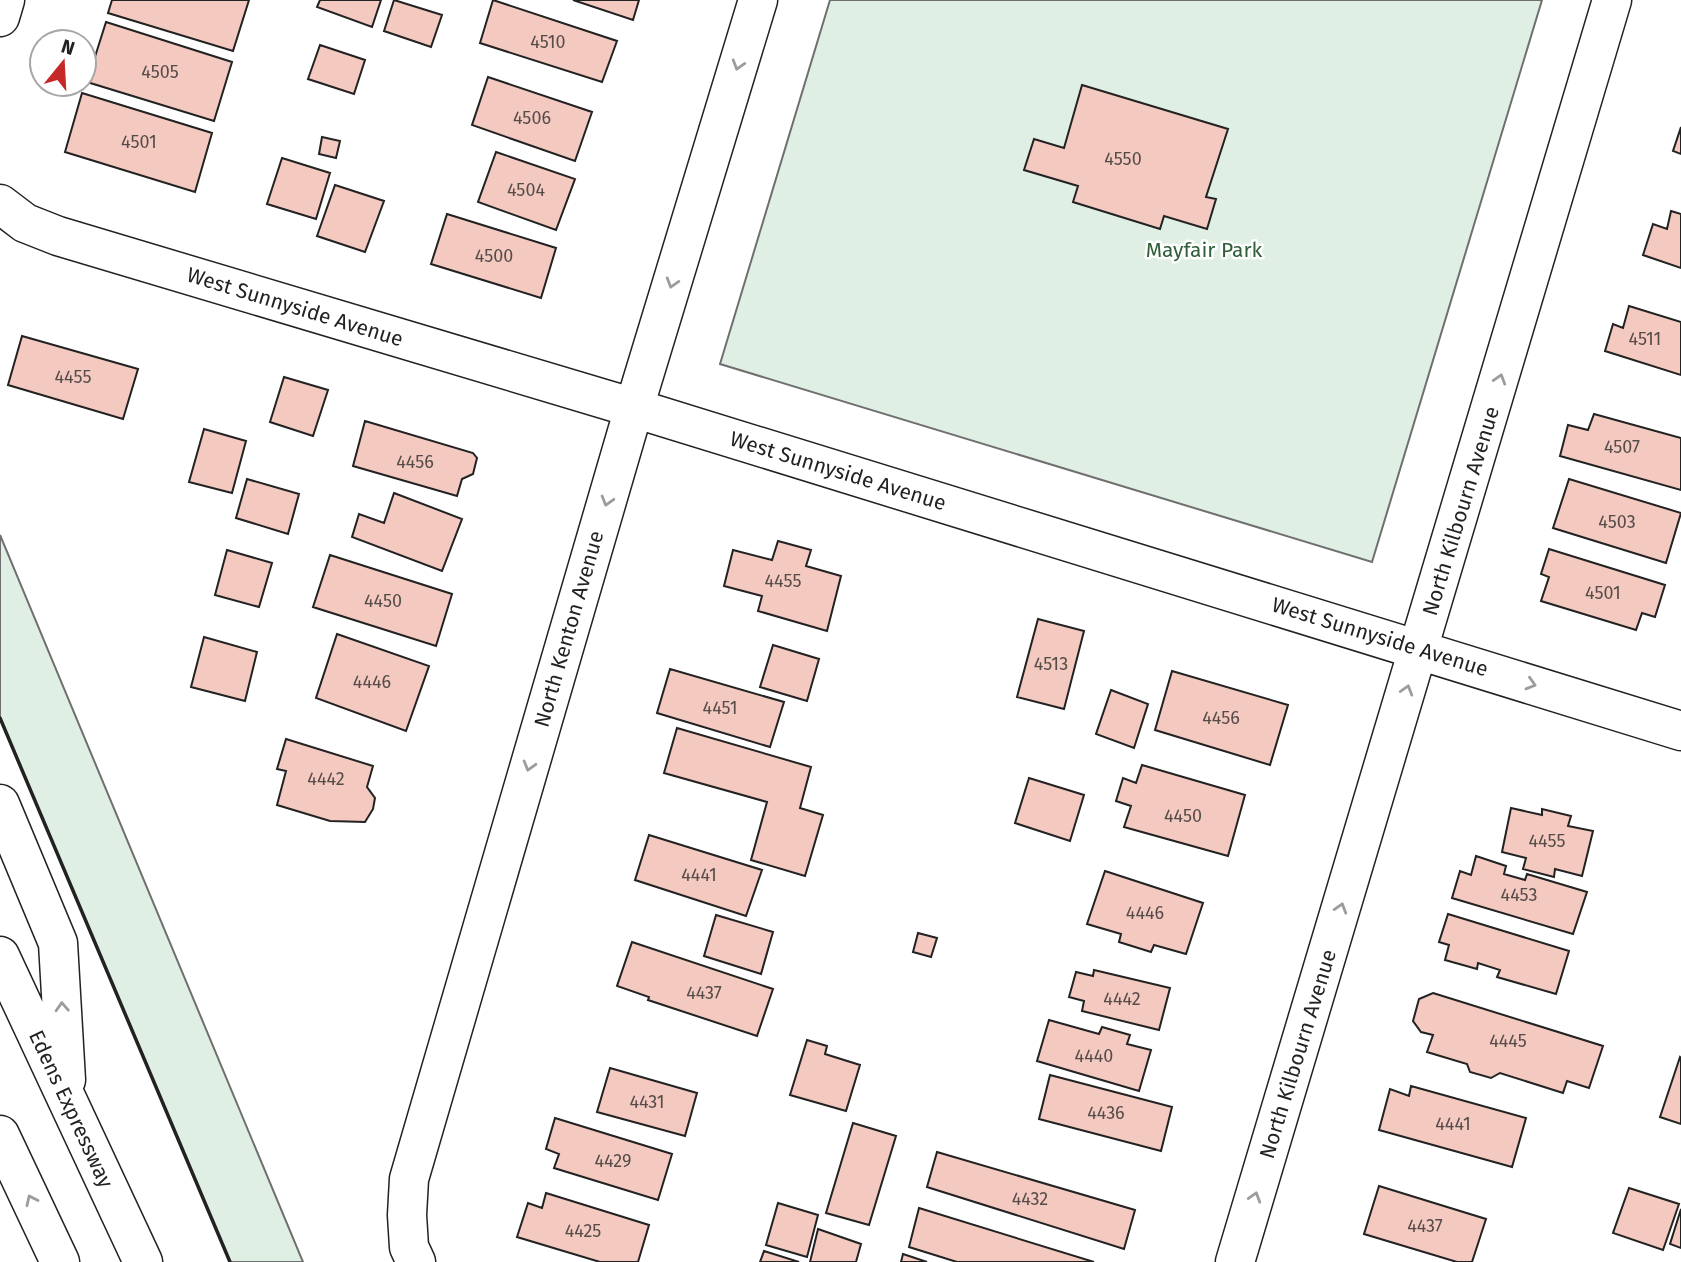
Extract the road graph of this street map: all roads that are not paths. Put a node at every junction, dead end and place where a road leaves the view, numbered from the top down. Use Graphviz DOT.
graph roads {
  1 [pos="5,0"];
  2 [pos="758,0"];
  3 [pos="1612,0"];
  4 [pos="0,17"];
  5 [pos="0,204"];
  6 [pos="634,408"];
  7 [pos="1419,649"];
  8 [pos="1681,731"];
  9 [pos="0,804"];
  10 [pos="0,956"];
  11 [pos="67,1100"];
  12 [pos="0,1135"];
  13 [pos="60,1262"];
  14 [pos="143,1262"];
  15 [pos="416,1262"];
  16 [pos="1235,1262"];
  1 -- 4 [label="main road"];
  2 -- 6 [label="main road, North Kenton Avenue, one-way"];
  7 -- 3 [label="main road, North Kilbourn Avenue, one-way"];
  5 -- 6 [label="main road, West Sunnyside Avenue"];
  6 -- 7 [label="main road, West Sunnyside Avenue"];
  6 -- 15 [label="main road, North Kenton Avenue, one-way"];
  7 -- 8 [label="main road, West Sunnyside Avenue, one-way"];
  16 -- 7 [label="main road, North Kilbourn Avenue, one-way"];
  11 -- 9 [label="main road, one-way"];
  10 -- 11 [label="main road, Edens Expressway"];
  11 -- 14 [label="main road, Edens Expressway"];
  13 -- 12 [label="main road, one-way"];
}
